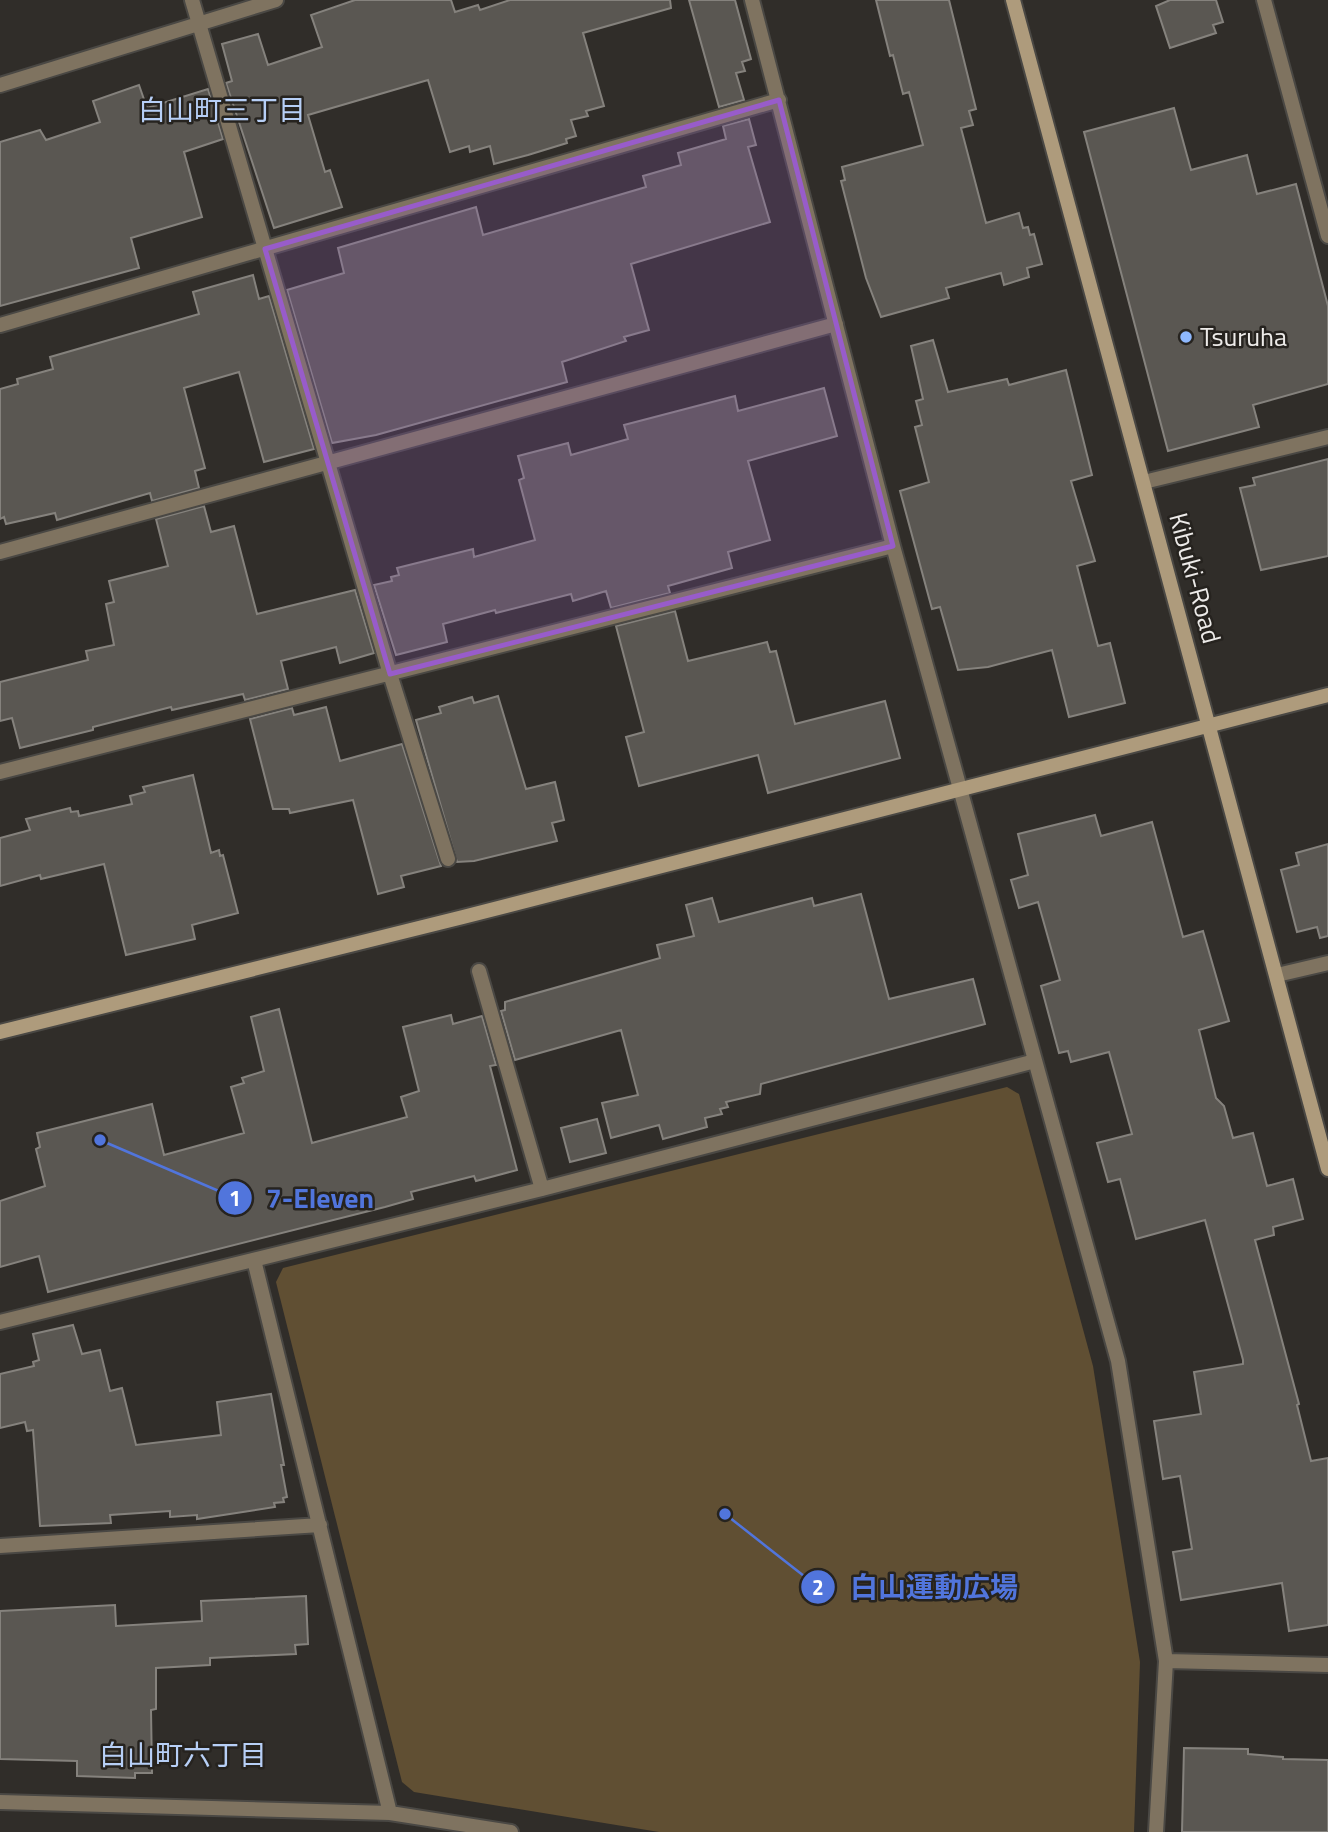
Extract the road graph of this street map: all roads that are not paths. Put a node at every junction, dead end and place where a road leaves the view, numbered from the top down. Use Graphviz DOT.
graph roads {
  1 [pos="192,0"];
  2 [pos="276,0"];
  3 [pos="752,0"];
  4 [pos="1013,0"];
  5 [pos="1264,0"];
  6 [pos="199,24"];
  7 [pos="0,85"];
  8 [pos="779,100"];
  9 [pos="1328,236"];
  10 [pos="265,249"];
  11 [pos="836,324"];
  12 [pos="0,325"];
  13 [pos="1328,437"];
  14 [pos="328,463"];
  15 [pos="1144,482"];
  16 [pos="893,546"];
  17 [pos="0,552"];
  18 [pos="390,674"];
  19 [pos="1328,695"];
  20 [pos="1208,725"];
  21 [pos="0,772"];
  22 [pos="960,788"];
  23 [pos="448,859"];
  24 [pos="1328,963"];
  25 [pos="479,971"];
  26 [pos="1276,975"];
  27 [pos="0,1031"];
  28 [pos="1035,1062"];
  29 [pos="1328,1169"];
  30 [pos="542,1189"];
  31 [pos="254,1260"];
  32 [pos="0,1322"];
  33 [pos="320,1525"];
  34 [pos="0,1546"];
  35 [pos="1166,1661"];
  36 [pos="1328,1665"];
  37 [pos="0,1802"];
  38 [pos="390,1813"];
  39 [pos="512,1832"];
  40 [pos="1156,1832"];
  1 -- 6 [label="street"];
  2 -- 6 [label="street"];
  3 -- 8 [label="street"];
  4 -- 15 [label="street, Kibuki-Road"];
  5 -- 9 [label="street"];
  6 -- 7 [label="street"];
  6 -- 10 [label="street"];
  8 -- 10 [label="street"];
  8 -- 11 [label="street"];
  10 -- 12 [label="street"];
  10 -- 14 [label="street"];
  11 -- 14 [label="street"];
  11 -- 16 [label="street"];
  13 -- 15 [label="street"];
  14 -- 17 [label="street"];
  14 -- 18 [label="street"];
  15 -- 20 [label="street, Kibuki-Road"];
  16 -- 18 [label="street"];
  16 -- 22 [label="street"];
  18 -- 21 [label="street"];
  18 -- 23 [label="street"];
  19 -- 20 [label="street"];
  20 -- 22 [label="street"];
  20 -- 26 [label="street, Kibuki-Road"];
  22 -- 27 [label="street"];
  22 -- 28 [label="street"];
  24 -- 26 [label="street"];
  25 -- 30 [label="street"];
  26 -- 29 [label="street, Kibuki-Road"];
  28 -- 30 [label="street"];
  28 -- 35 [label="street"];
  30 -- 31 [label="street"];
  31 -- 32 [label="street"];
  31 -- 33 [label="street"];
  33 -- 34 [label="street"];
  33 -- 38 [label="street"];
  35 -- 36 [label="street"];
  35 -- 40 [label="street"];
  37 -- 38 [label="street"];
  38 -- 39 [label="street"];
}
